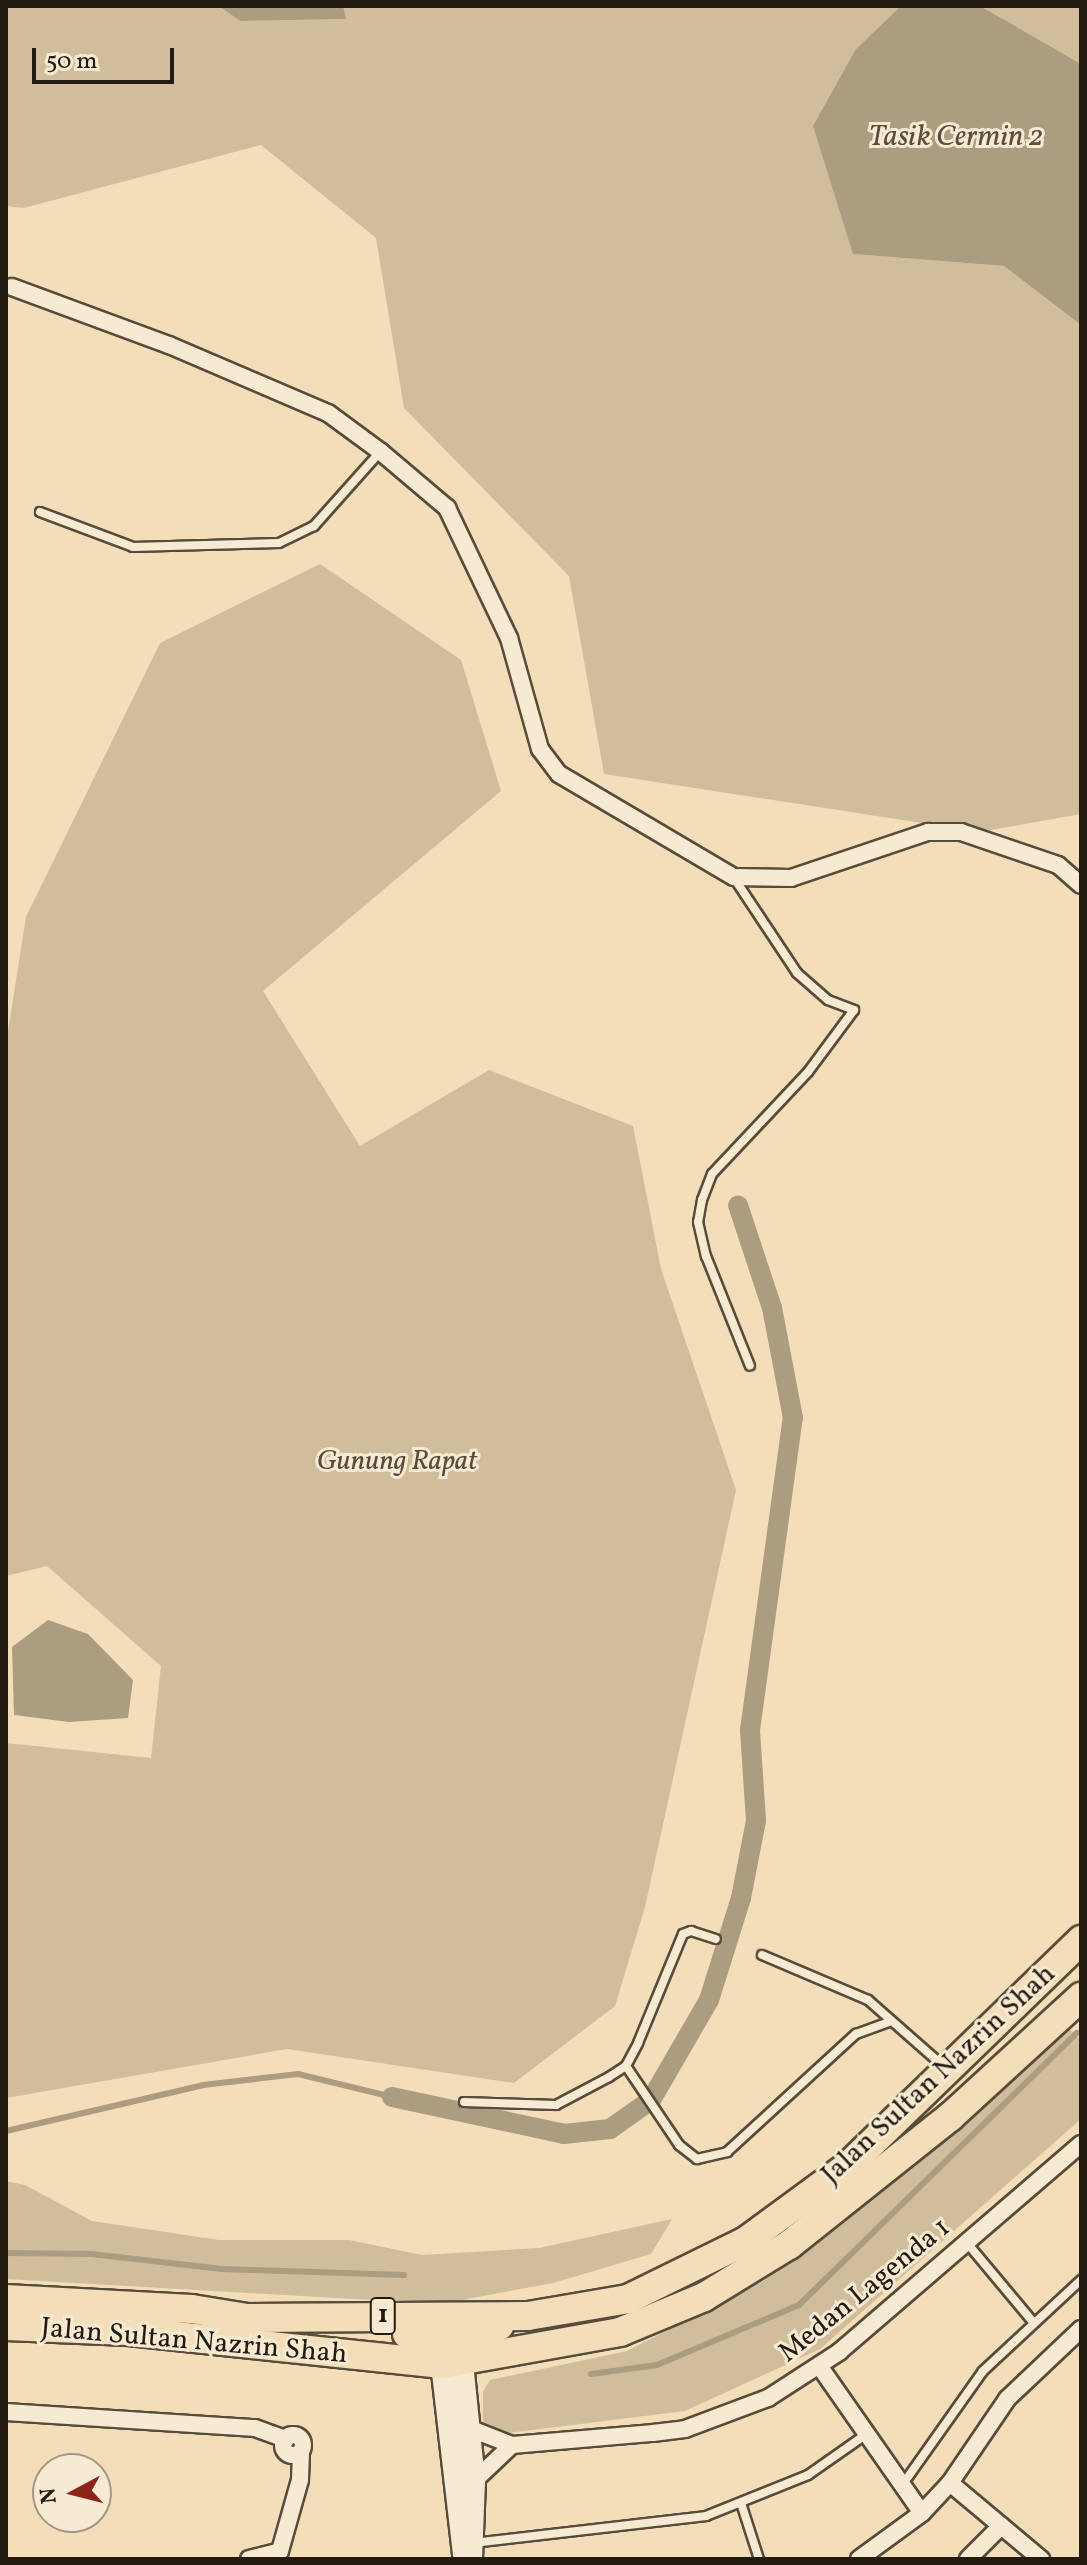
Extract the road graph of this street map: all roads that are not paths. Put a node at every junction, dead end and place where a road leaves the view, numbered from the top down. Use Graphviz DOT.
graph roads {
  1 [pos="12,287"];
  2 [pos="381,452"];
  3 [pos="40,512"];
  4 [pos="734,877"];
  5 [pos="1081,885"];
  6 [pos="750,1366"];
  7 [pos="716,1939"];
  8 [pos="1081,1940"];
  9 [pos="762,1955"];
  10 [pos="1081,1996"];
  11 [pos="1001,2020"];
  12 [pos="892,2021"];
  13 [pos="626,2066"];
  14 [pos="949,2071"];
  15 [pos="464,2102"];
  16 [pos="1081,2144"];
  17 [pos="967,2243"];
  18 [pos="1081,2280"];
  19 [pos="6,2299"];
  20 [pos="528,2316"];
  21 [pos="247,2318"];
  22 [pos="1033,2322"];
  23 [pos="6,2326"];
  24 [pos="49,2328"];
  25 [pos="1081,2329"];
  26 [pos="6,2341"];
  27 [pos="453,2355"];
  28 [pos="820,2367"];
  29 [pos="7,2417"];
  30 [pos="466,2427"];
  31 [pos="868,2433"];
  32 [pos="512,2445"];
  33 [pos="474,2481"];
  34 [pos="950,2483"];
  35 [pos="903,2484"];
  36 [pos="741,2503"];
  37 [pos="922,2513"];
  38 [pos="1001,2526"];
  39 [pos="469,2554"];
  40 [pos="249,2559"];
  41 [pos="759,2559"];
  42 [pos="859,2559"];
  43 [pos="968,2559"];
  44 [pos="1041,2559"];
  1 -- 2 [label="street"];
  2 -- 3 [label="lane"];
  2 -- 4 [label="street"];
  4 -- 5 [label="street"];
  4 -- 6 [label="lane"];
  7 -- 13 [label="lane"];
  8 -- 11 [label="highway, Jalan Sultan Nazrin Shah / 1"];
  9 -- 12 [label="lane"];
  10 -- 11 [label="highway"];
  10 -- 27 [label="highway, Jalan Sultan Nazrin Shah / 1"];
  11 -- 14 [label="highway, Jalan Sultan Nazrin Shah / 1"];
  12 -- 13 [label="lane"];
  12 -- 14 [label="lane"];
  13 -- 15 [label="lane"];
  14 -- 20 [label="highway, Jalan Sultan Nazrin Shah / 1"];
  16 -- 17 [label="street, Medan Lagenda 1"];
  17 -- 22 [label="lane"];
  17 -- 28 [label="street, Medan Lagenda 1"];
  18 -- 22 [label="lane"];
  19 -- 21 [label="highway, Jalan Sultan Nazrin Shah / 1"];
  20 -- 21 [label="highway, Jalan Sultan Nazrin Shah / 1"];
  20 -- 27 [label="highway"];
  21 -- 27 [label="highway"];
  22 -- 35 [label="lane"];
  23 -- 24 [label="highway, Jalan Sultan Nazrin Shah / 1"];
  24 -- 26 [label="street"];
  24 -- 27 [label="highway, Jalan Sultan Nazrin Shah / 1"];
  25 -- 34 [label="street"];
  27 -- 30 [label="street"];
  27 -- 39 [label="street"];
  28 -- 31 [label="street"];
  28 -- 32 [label="street, Medan Lagenda 1"];
  29 -- 40 [label="street"];
  30 -- 32 [label="street"];
  30 -- 33 [label="street"];
  31 -- 35 [label="street"];
  31 -- 36 [label="lane"];
  32 -- 33 [label="street"];
  33 -- 39 [label="street"];
  34 -- 37 [label="street"];
  34 -- 38 [label="street"];
  35 -- 37 [label="street"];
  36 -- 39 [label="lane"];
  36 -- 41 [label="lane"];
  37 -- 42 [label="street"];
  38 -- 43 [label="street"];
  38 -- 44 [label="street"];
}
